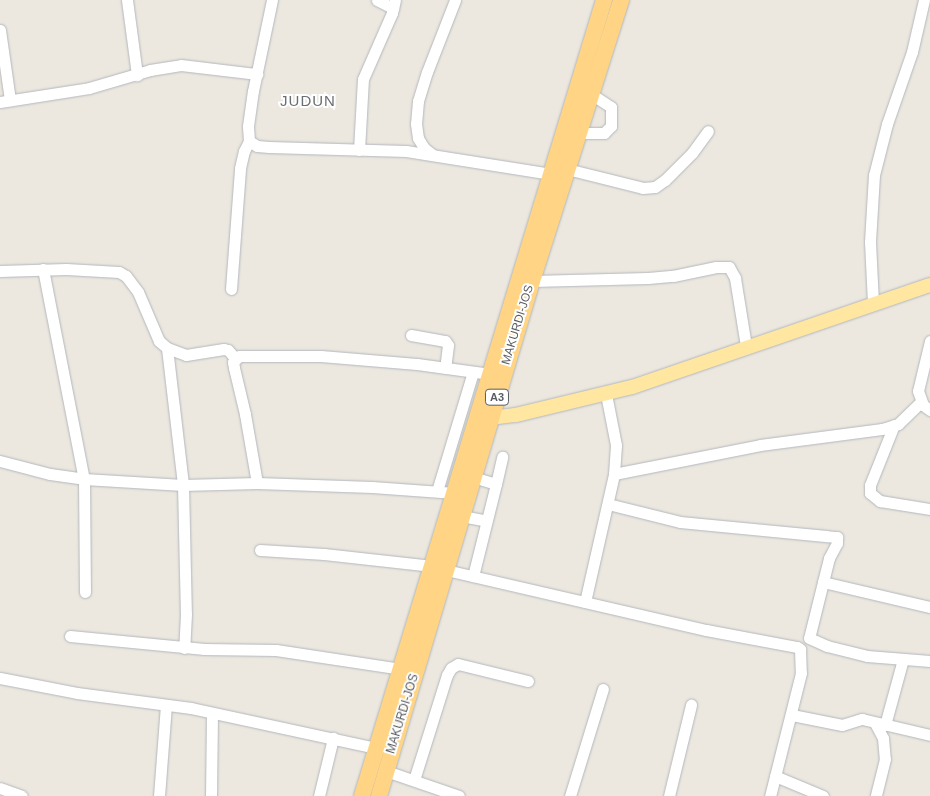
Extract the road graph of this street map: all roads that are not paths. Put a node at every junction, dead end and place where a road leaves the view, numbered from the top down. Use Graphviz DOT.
graph roads {
  1 [pos="127,0"];
  2 [pos="272,0"];
  3 [pos="377,0"];
  4 [pos="455,0"];
  5 [pos="604,0"];
  6 [pos="621,0"];
  7 [pos="924,0"];
  8 [pos="394,4"];
  9 [pos="0,30"];
  10 [pos="257,74"];
  11 [pos="137,75"];
  12 [pos="591,94"];
  13 [pos="5,101"];
  14 [pos="708,131"];
  15 [pos="579,133"];
  16 [pos="249,141"];
  17 [pos="359,150"];
  18 [pos="433,154"];
  19 [pos="567,169"];
  20 [pos="551,174"];
  21 [pos="43,269"];
  22 [pos="0,271"];
  23 [pos="532,281"];
  24 [pos="930,285"];
  25 [pos="231,288"];
  26 [pos="873,303"];
  27 [pos="411,335"];
  28 [pos="930,341"];
  29 [pos="746,346"];
  30 [pos="167,348"];
  31 [pos="235,358"];
  32 [pos="445,368"];
  33 [pos="473,372"];
  34 [pos="490,374"];
  35 [pos="606,394"];
  36 [pos="926,406"];
  37 [pos="483,419"];
  38 [pos="459,422"];
  39 [pos="894,425"];
  40 [pos="502,457"];
  41 [pos="0,461"];
  42 [pos="614,474"];
  43 [pos="473,477"];
  44 [pos="84,479"];
  45 [pos="257,483"];
  46 [pos="496,484"];
  47 [pos="182,485"];
  48 [pos="437,491"];
  49 [pos="455,493"];
  50 [pos="608,504"];
  51 [pos="930,509"];
  52 [pos="462,516"];
  53 [pos="487,521"];
  54 [pos="260,550"];
  55 [pos="439,568"];
  56 [pos="474,576"];
  57 [pos="823,582"];
  58 [pos="85,592"];
  59 [pos="585,602"];
  60 [pos="930,607"];
  61 [pos="70,636"];
  62 [pos="184,648"];
  63 [pos="903,658"];
  64 [pos="930,661"];
  65 [pos="401,669"];
  66 [pos="0,678"];
  67 [pos="528,681"];
  68 [pos="603,689"];
  69 [pos="166,705"];
  70 [pos="691,705"];
  71 [pos="212,713"];
  72 [pos="792,715"];
  73 [pos="881,726"];
  74 [pos="930,734"];
  75 [pos="333,738"];
  76 [pos="376,748"];
  77 [pos="386,771"];
  78 [pos="775,776"];
  79 [pos="414,780"];
  80 [pos="0,788"];
  81 [pos="22,796"];
  82 [pos="159,796"];
  83 [pos="211,796"];
  84 [pos="319,796"];
  85 [pos="362,796"];
  86 [pos="378,796"];
  87 [pos="459,796"];
  88 [pos="570,796"];
  89 [pos="669,796"];
  90 [pos="770,796"];
  91 [pos="823,796"];
  92 [pos="876,796"];
  1 -- 11 [label="street"];
  2 -- 10 [label="street"];
  3 -- 8 [label="street"];
  4 -- 18 [label="street"];
  5 -- 20 [label="highway, MAKURDI-JOS / A3"];
  6 -- 12 [label="highway, MAKURDI-JOS / A3"];
  7 -- 26 [label="street"];
  8 -- 17 [label="street"];
  9 -- 13 [label="street"];
  10 -- 11 [label="street"];
  10 -- 16 [label="street"];
  11 -- 13 [label="street"];
  12 -- 15 [label="highway, MAKURDI-JOS / A3"];
  12 -- 15 [label="street"];
  14 -- 19 [label="street"];
  15 -- 19 [label="highway, MAKURDI-JOS / A3"];
  16 -- 17 [label="street"];
  16 -- 25 [label="street"];
  17 -- 18 [label="street"];
  18 -- 20 [label="street"];
  19 -- 23 [label="highway, MAKURDI-JOS / A3"];
  20 -- 34 [label="highway, MAKURDI-JOS / A3"];
  21 -- 22 [label="street"];
  21 -- 30 [label="street"];
  21 -- 44 [label="street"];
  23 -- 29 [label="street"];
  23 -- 37 [label="highway, MAKURDI-JOS / A3"];
  24 -- 26 [label="main road"];
  26 -- 29 [label="main road"];
  27 -- 32 [label="street"];
  28 -- 36 [label="street"];
  29 -- 35 [label="main road"];
  30 -- 31 [label="street"];
  30 -- 47 [label="street"];
  31 -- 32 [label="street"];
  31 -- 45 [label="street"];
  32 -- 33 [label="street"];
  33 -- 34 [label="street"];
  33 -- 38 [label="street"];
  34 -- 37 [label="highway, MAKURDI-JOS / A3"];
  35 -- 37 [label="main road"];
  35 -- 42 [label="street"];
  36 -- 39 [label="street"];
  37 -- 38 [label="street"];
  37 -- 43 [label="highway, MAKURDI-JOS / A3"];
  37 -- 49 [label="highway, MAKURDI-JOS / A3"];
  38 -- 48 [label="street"];
  39 -- 42 [label="street"];
  39 -- 51 [label="street"];
  40 -- 46 [label="street"];
  41 -- 44 [label="street"];
  42 -- 50 [label="street"];
  43 -- 46 [label="street"];
  43 -- 52 [label="highway, MAKURDI-JOS / A3"];
  44 -- 47 [label="street"];
  44 -- 58 [label="street"];
  45 -- 47 [label="street"];
  45 -- 48 [label="street"];
  46 -- 53 [label="street"];
  47 -- 62 [label="street"];
  48 -- 49 [label="street"];
  49 -- 55 [label="highway, MAKURDI-JOS / A3"];
  50 -- 57 [label="street"];
  50 -- 59 [label="street"];
  52 -- 53 [label="street"];
  52 -- 55 [label="highway, MAKURDI-JOS / A3"];
  53 -- 56 [label="street"];
  54 -- 55 [label="street"];
  55 -- 56 [label="street"];
  55 -- 65 [label="highway, MAKURDI-JOS / A3"];
  55 -- 77 [label="highway, MAKURDI-JOS / A3"];
  56 -- 59 [label="street"];
  57 -- 60 [label="street"];
  57 -- 63 [label="street"];
  59 -- 72 [label="street"];
  61 -- 62 [label="street"];
  62 -- 65 [label="street"];
  63 -- 64 [label="street"];
  63 -- 73 [label="street"];
  65 -- 76 [label="highway, MAKURDI-JOS / A3"];
  66 -- 69 [label="street"];
  67 -- 79 [label="street"];
  68 -- 88 [label="street"];
  69 -- 71 [label="street"];
  69 -- 82 [label="street"];
  70 -- 89 [label="street"];
  71 -- 75 [label="street"];
  71 -- 83 [label="street"];
  72 -- 73 [label="street"];
  72 -- 78 [label="street"];
  73 -- 74 [label="street"];
  73 -- 92 [label="street"];
  75 -- 76 [label="street"];
  75 -- 84 [label="street"];
  76 -- 85 [label="highway, MAKURDI-JOS / A3"];
  77 -- 79 [label="street"];
  77 -- 86 [label="highway, MAKURDI-JOS / A3"];
  78 -- 90 [label="street"];
  78 -- 91 [label="street"];
  79 -- 87 [label="street"];
  80 -- 81 [label="street"];
}
